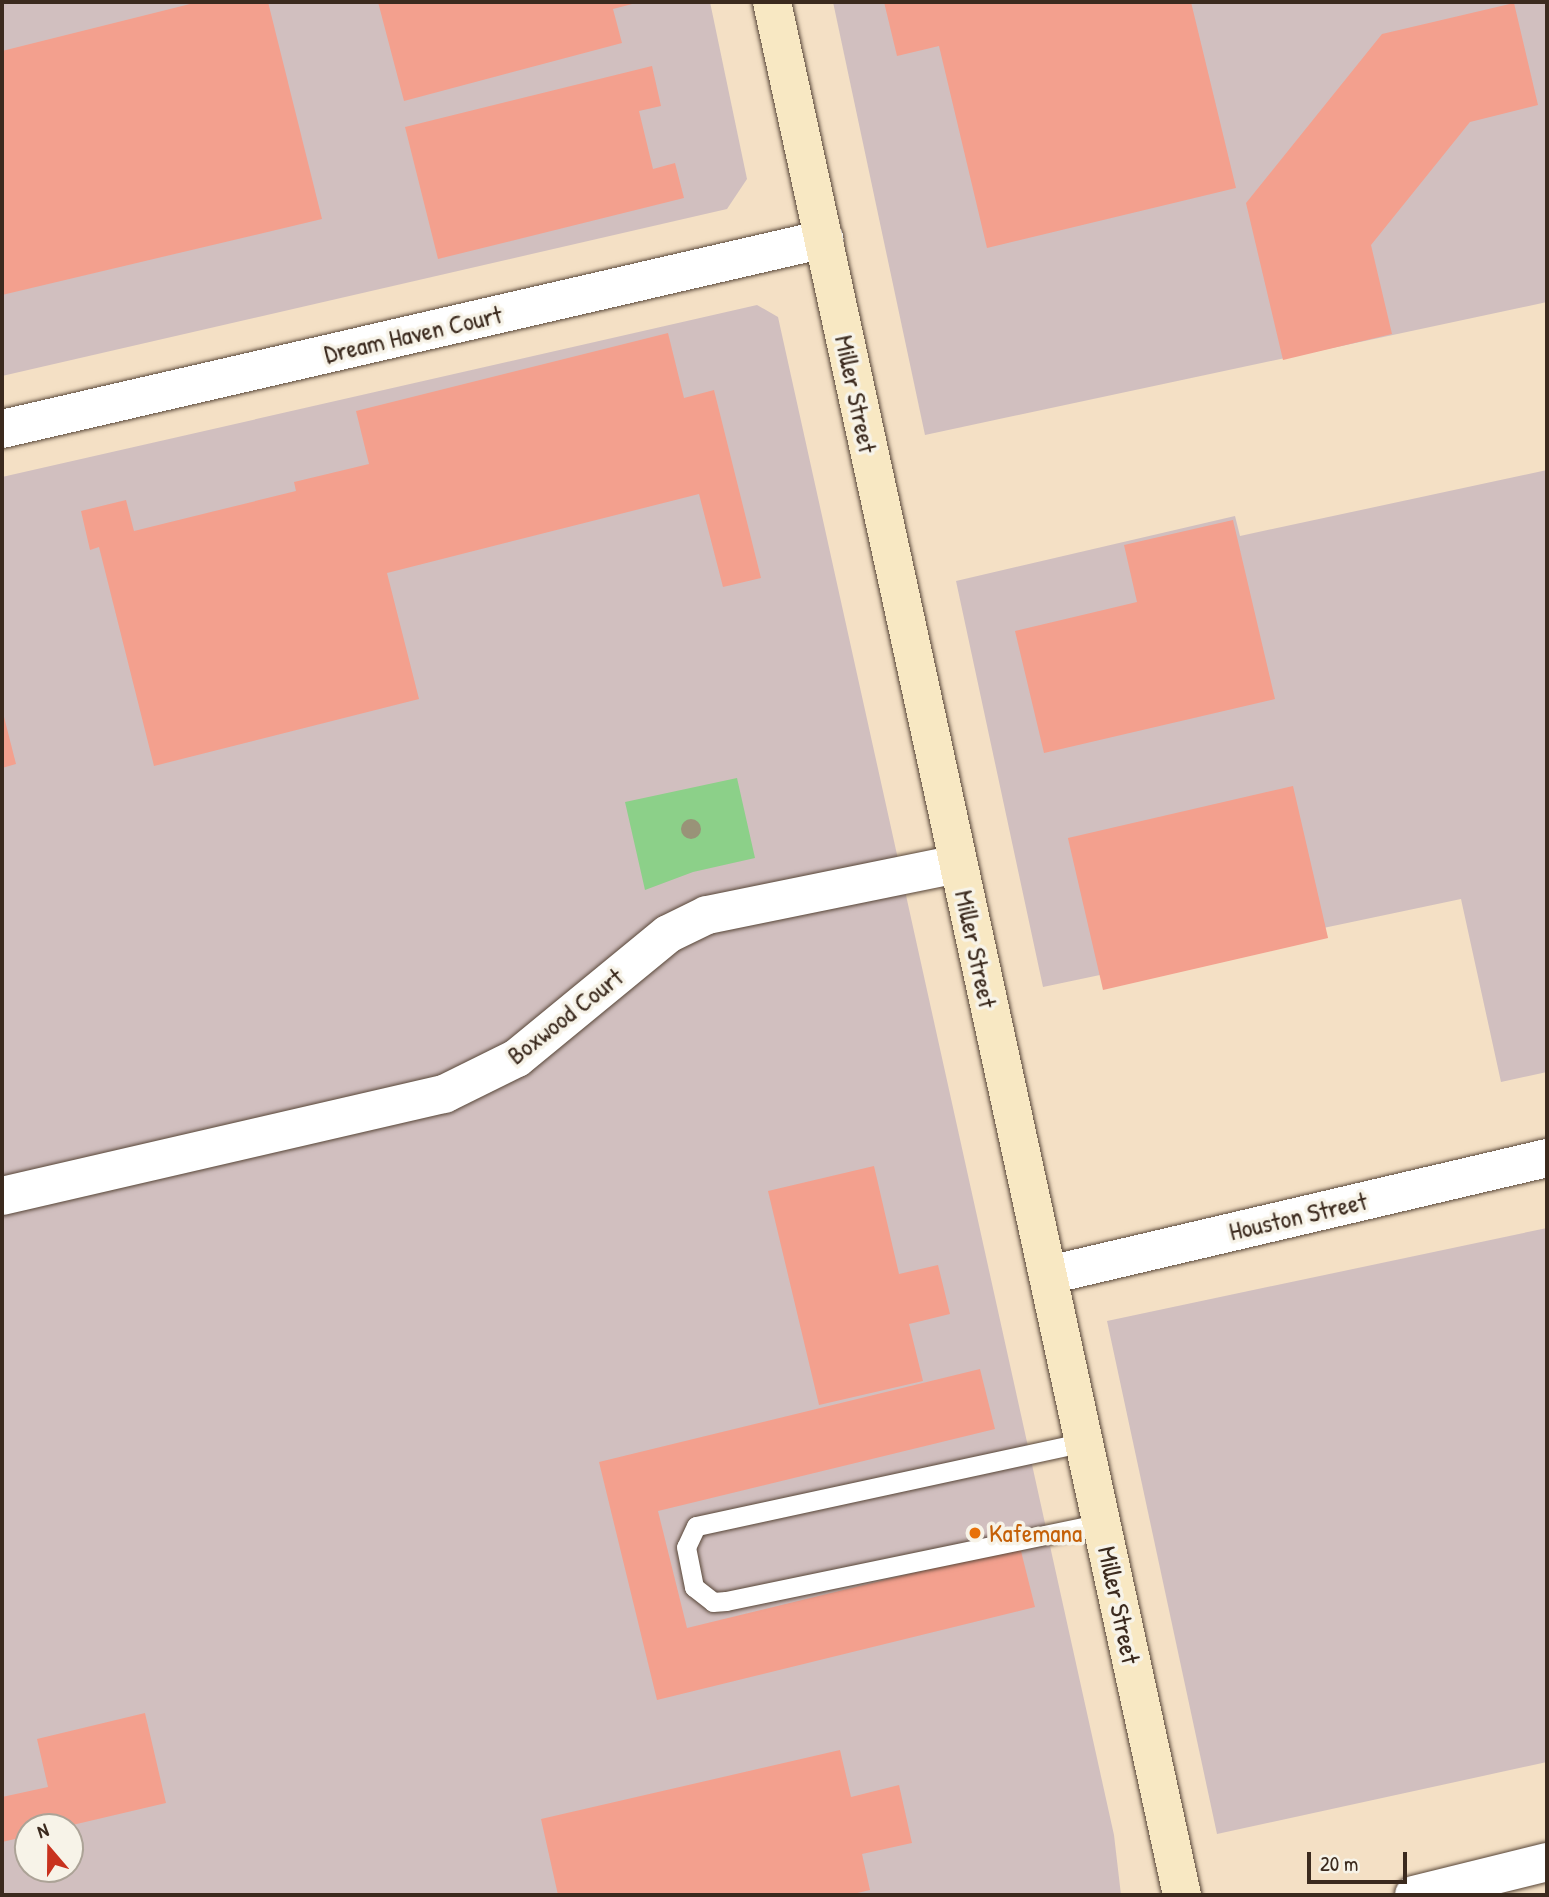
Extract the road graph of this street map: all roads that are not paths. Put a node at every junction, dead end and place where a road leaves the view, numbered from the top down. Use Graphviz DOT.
graph roads {
  1 [pos="772,2"];
  2 [pos="824,239"];
  3 [pos="2,429"];
  4 [pos="958,864"];
  5 [pos="1547,1158"];
  6 [pos="2,1196"];
  7 [pos="1049,1275"];
  8 [pos="1084,1442"];
  9 [pos="1102,1523"];
  10 [pos="1547,1862"];
  11 [pos="1182,1895"];
  12 [pos="1415,1895"];
  1 -- 2 [label="street, Miller Street"];
  2 -- 3 [label="street, Dream Haven Court"];
  2 -- 4 [label="street, Miller Street"];
  4 -- 6 [label="street, Boxwood Court"];
  4 -- 7 [label="street, Miller Street"];
  5 -- 7 [label="street, Houston Street"];
  7 -- 8 [label="street, Miller Street"];
  8 -- 9 [label="street, Miller Street"];
  8 -- 9 [label="lane"];
  9 -- 11 [label="street, Miller Street"];
  10 -- 12 [label="street"];
}
